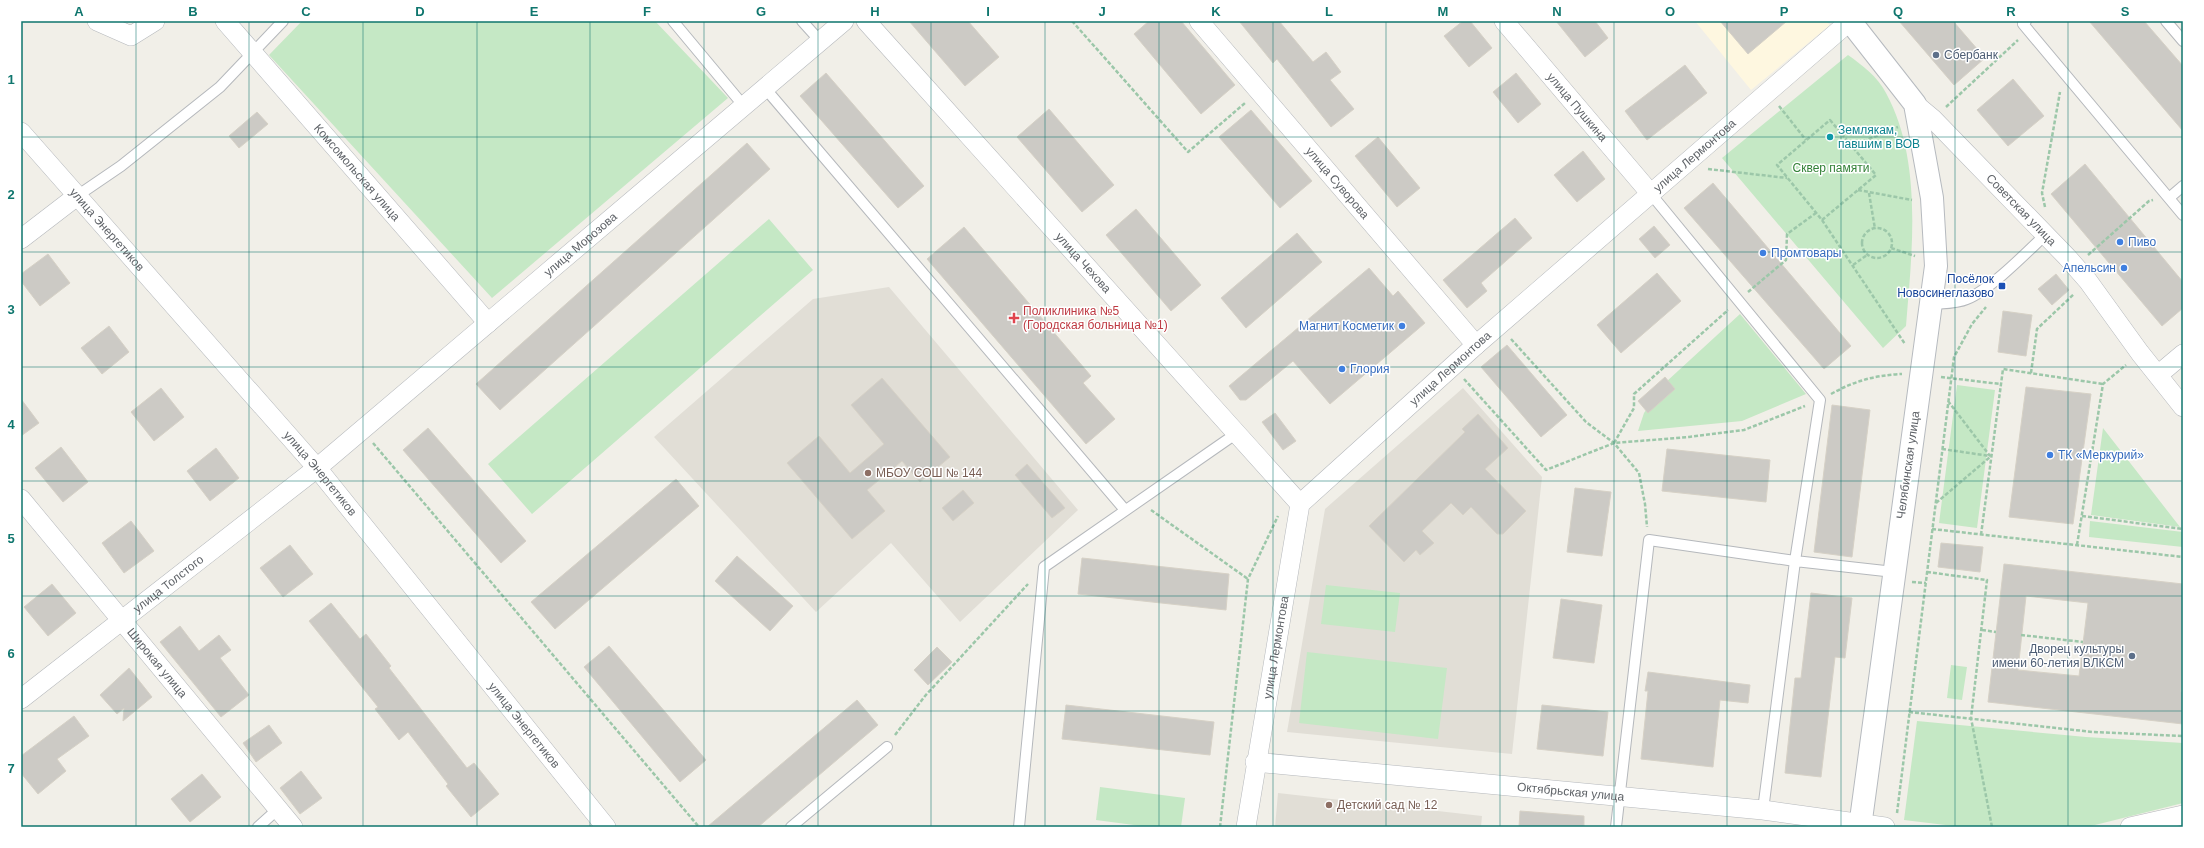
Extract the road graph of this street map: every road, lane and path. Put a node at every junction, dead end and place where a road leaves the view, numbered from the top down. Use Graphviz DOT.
graph roads {
  1 [pos="96,21"];
  2 [pos="155,21"];
  3 [pos="225,21"];
  4 [pos="283,21"];
  5 [pos="673,21"];
  6 [pos="802,21"];
  7 [pos="844,21"];
  8 [pos="866,21"];
  9 [pos="1072,21"];
  10 [pos="1199,21"];
  11 [pos="1504,21"];
  12 [pos="1850,21"];
  13 [pos="2166,21"];
  14 [pos="2025,22"];
  15 [pos="820,41"];
  16 [pos="2183,41"];
  17 [pos="252,54"];
  18 [pos="2064,73"];
  19 [pos="764,88"];
  20 [pos="1259,91"];
  21 [pos="1915,104"];
  22 [pos="744,105"];
  23 [pos="1782,109"];
  24 [pos="1933,119"];
  25 [pos="21,132"];
  26 [pos="1806,140"];
  27 [pos="1852,146"];
  28 [pos="1701,168"];
  29 [pos="1787,178"];
  30 [pos="2183,186"];
  31 [pos="1857,190"];
  32 [pos="1869,193"];
  33 [pos="1651,194"];
  34 [pos="77,196"];
  35 [pos="2169,198"];
  36 [pos="1910,200"];
  37 [pos="1816,213"];
  38 [pos="2183,215"];
  39 [pos="1822,220"];
  40 [pos="1875,229"];
  41 [pos="2049,238"];
  42 [pos="21,239"];
  43 [pos="1891,248"];
  44 [pos="1912,254"];
  45 [pos="1867,255"];
  46 [pos="1853,265"];
  47 [pos="2075,266"];
  48 [pos="2088,281"];
  49 [pos="1739,300"];
  50 [pos="1931,304"];
  51 [pos="1988,305"];
  52 [pos="488,324"];
  53 [pos="1499,325"];
  54 [pos="1899,333"];
  55 [pos="1476,345"];
  56 [pos="2140,353"];
  57 [pos="2183,354"];
  58 [pos="2031,373"];
  59 [pos="1920,374"];
  60 [pos="2158,375"];
  61 [pos="1461,376"];
  62 [pos="1951,379"];
  63 [pos="2000,384"];
  64 [pos="2103,384"];
  65 [pos="1820,400"];
  66 [pos="1948,401"];
  67 [pos="2183,407"];
  68 [pos="363,431"];
  69 [pos="1237,433"];
  70 [pos="1614,443"];
  71 [pos="1942,450"];
  72 [pos="1991,456"];
  73 [pos="317,468"];
  74 [pos="21,499"];
  75 [pos="1139,502"];
  76 [pos="1936,503"];
  77 [pos="1300,504"];
  78 [pos="1125,510"];
  79 [pos="1280,510"];
  80 [pos="2082,516"];
  81 [pos="1932,529"];
  82 [pos="2183,529"];
  83 [pos="1981,535"];
  84 [pos="1648,540"];
  85 [pos="2078,545"];
  86 [pos="2183,557"];
  87 [pos="1795,561"];
  88 [pos="1044,567"];
  89 [pos="1894,572"];
  90 [pos="1927,572"];
  91 [pos="1248,579"];
  92 [pos="122,621"];
  93 [pos="1982,630"];
  94 [pos="1996,632"];
  95 [pos="2021,634"];
  96 [pos="2083,642"];
  97 [pos="21,700"];
  98 [pos="1909,712"];
  99 [pos="1971,718"];
  100 [pos="2183,736"];
  101 [pos="887,747"];
  102 [pos="1255,762"];
  103 [pos="1619,796"];
  104 [pos="278,809"];
  105 [pos="1763,810"];
  106 [pos="2183,815"];
  107 [pos="1890,823"];
  108 [pos="1860,826"];
  109 [pos="258,827"];
  110 [pos="293,827"];
  111 [pos="606,827"];
  112 [pos="699,827"];
  113 [pos="791,827"];
  114 [pos="1019,827"];
  115 [pos="1220,827"];
  116 [pos="1246,827"];
  117 [pos="1616,827"];
  118 [pos="1992,827"];
  119 [pos="2130,827"];
  1 -- 2 [label="street"];
  3 -- 17 [label="street, Комсомольская улица"];
  4 -- 17 [label="lane"];
  5 -- 22 [label="lane"];
  6 -- 15 [label="lane"];
  7 -- 15 [label="street, улица Морозова"];
  8 -- 69 [label="street, улица Чехова"];
  9 -- 20 [label="path"];
  10 -- 20 [label="street, улица Суворова"];
  11 -- 33 [label="street, улица Пушкина"];
  12 -- 21 [label="street, Советская улица"];
  12 -- 33 [label="street, улица Лермонтова"];
  13 -- 16 [label="lane"];
  14 -- 18 [label="lane"];
  14 -- 24 [label="path"];
  15 -- 19 [label="street, улица Морозова"];
  17 -- 34 [label="lane"];
  17 -- 52 [label="street, Комсомольская улица"];
  18 -- 35 [label="lane"];
  18 -- 41 [label="path"];
  19 -- 22 [label="street, улица Морозова"];
  19 -- 78 [label="lane"];
  20 -- 55 [label="street, улица Суворова"];
  21 -- 24 [label="street, Советская улица"];
  21 -- 27 [label="path"];
  21 -- 50 [label="street, Челябинская улица"];
  22 -- 52 [label="street, улица Морозова"];
  23 -- 26 [label="path"];
  24 -- 41 [label="street, Советская улица"];
  25 -- 34 [label="street, улица Энергетиков"];
  26 -- 27 [label="path"];
  26 -- 29 [label="path"];
  27 -- 31 [label="path"];
  28 -- 29 [label="path"];
  29 -- 37 [label="path"];
  30 -- 35 [label="lane"];
  31 -- 32 [label="path"];
  31 -- 39 [label="path"];
  32 -- 36 [label="path"];
  32 -- 40 [label="path"];
  33 -- 49 [label="lane"];
  33 -- 53 [label="street, улица Лермонтова"];
  34 -- 42 [label="street"];
  34 -- 73 [label="street, улица Энергетиков"];
  35 -- 38 [label="lane"];
  35 -- 47 [label="path"];
  37 -- 39 [label="path"];
  37 -- 49 [label="path"];
  39 -- 46 [label="path"];
  40 -- 43 [label="path"];
  40 -- 45 [label="path"];
  41 -- 47 [label="street, Советская улица"];
  41 -- 50 [label="lane"];
  43 -- 44 [label="path"];
  43 -- 45 [label="path"];
  45 -- 46 [label="path"];
  46 -- 54 [label="path"];
  47 -- 48 [label="street, Советская улица"];
  48 -- 56 [label="street, Советская улица"];
  48 -- 58 [label="path"];
  49 -- 65 [label="lane"];
  49 -- 70 [label="path"];
  50 -- 59 [label="street, Челябинская улица"];
  51 -- 62 [label="path"];
  52 -- 68 [label="street, улица Морозова"];
  53 -- 55 [label="street, улица Лермонтова"];
  53 -- 70 [label="path"];
  55 -- 77 [label="street, улица Лермонтова"];
  56 -- 60 [label="street, Советская улица"];
  56 -- 64 [label="path"];
  57 -- 60 [label="street"];
  58 -- 63 [label="path"];
  58 -- 64 [label="path"];
  59 -- 62 [label="path"];
  59 -- 65 [label="path"];
  59 -- 89 [label="street, Челябинская улица"];
  60 -- 67 [label="street, Советская улица"];
  61 -- 70 [label="path"];
  62 -- 63 [label="path"];
  62 -- 66 [label="path"];
  63 -- 72 [label="path"];
  64 -- 80 [label="path"];
  65 -- 70 [label="path"];
  65 -- 87 [label="lane"];
  66 -- 71 [label="path"];
  66 -- 72 [label="path"];
  68 -- 73 [label="street, улица Морозова"];
  68 -- 112 [label="path"];
  69 -- 75 [label="lane"];
  69 -- 77 [label="street, улица Чехова"];
  70 -- 84 [label="path"];
  71 -- 72 [label="path"];
  71 -- 76 [label="path"];
  72 -- 76 [label="path"];
  72 -- 83 [label="path"];
  73 -- 92 [label="street, улица Толстого"];
  73 -- 111 [label="street, улица Энергетиков"];
  74 -- 92 [label="street, Широкая улица"];
  75 -- 78 [label="lane"];
  75 -- 91 [label="path"];
  76 -- 81 [label="path"];
  77 -- 102 [label="street, улица Лермонтова"];
  78 -- 88 [label="lane"];
  79 -- 91 [label="path"];
  80 -- 82 [label="path"];
  80 -- 85 [label="path"];
  81 -- 83 [label="path"];
  81 -- 90 [label="path"];
  83 -- 85 [label="path"];
  84 -- 87 [label="lane"];
  84 -- 103 [label="lane"];
  85 -- 86 [label="path"];
  87 -- 89 [label="lane"];
  87 -- 105 [label="lane"];
  88 -- 101 [label="path"];
  88 -- 114 [label="lane"];
  89 -- 108 [label="street, Челябинская улица"];
  90 -- 93 [label="path"];
  90 -- 98 [label="path"];
  91 -- 115 [label="path"];
  92 -- 97 [label="street, улица Толстого"];
  92 -- 104 [label="street, Широкая улица"];
  93 -- 94 [label="path"];
  93 -- 99 [label="path"];
  95 -- 96 [label="path"];
  98 -- 99 [label="path"];
  98 -- 107 [label="path"];
  99 -- 100 [label="path"];
  99 -- 118 [label="path"];
  101 -- 113 [label="lane"];
  102 -- 103 [label="street, Октябрьская улица"];
  102 -- 116 [label="street, улица Лермонтова"];
  103 -- 105 [label="street, Октябрьская улица"];
  103 -- 117 [label="lane"];
  104 -- 109 [label="lane"];
  104 -- 110 [label="street, Широкая улица"];
  105 -- 108 [label="street, Октябрьская улица"];
  106 -- 119 [label="street"];
  107 -- 108 [label="street, Октябрьская улица"];
}
